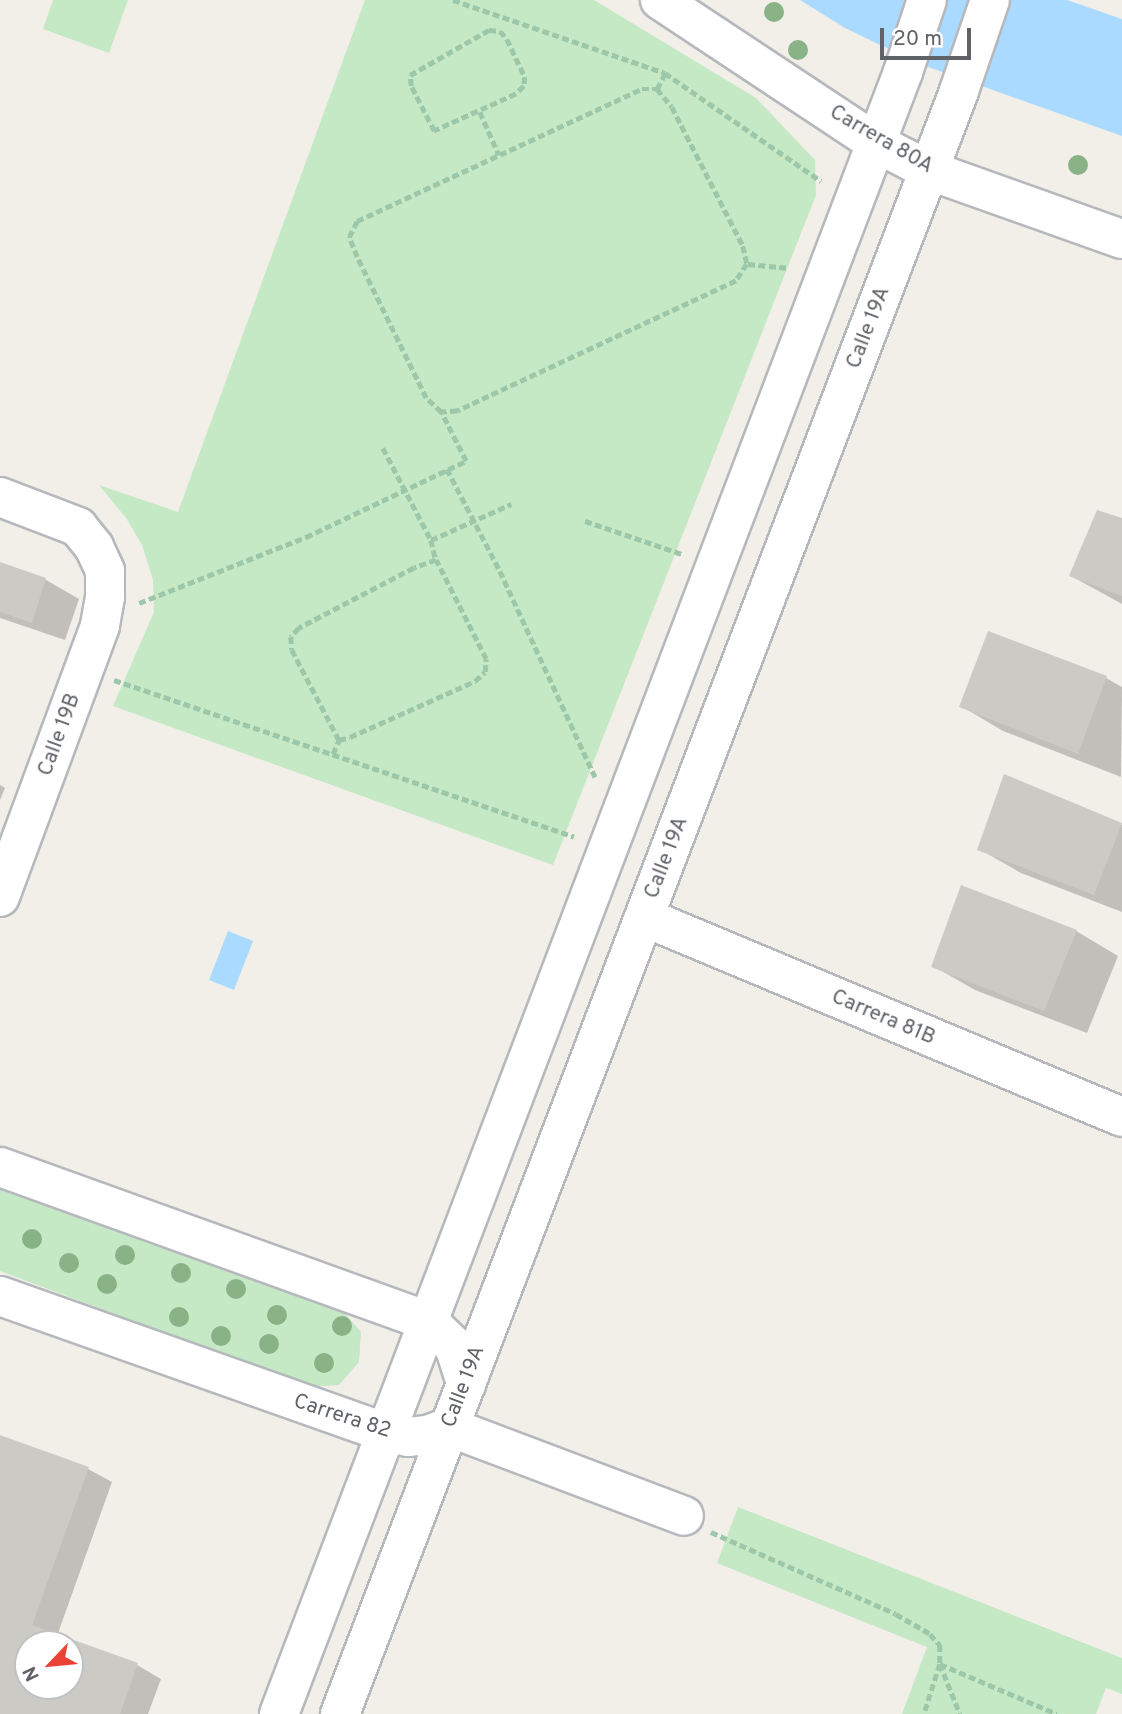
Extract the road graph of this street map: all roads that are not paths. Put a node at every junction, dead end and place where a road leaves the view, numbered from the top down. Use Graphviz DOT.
graph roads {
  1 [pos="660,0"];
  2 [pos="927,0"];
  3 [pos="990,0"];
  4 [pos="876,143"];
  5 [pos="929,170"];
  6 [pos="1122,239"];
  7 [pos="0,497"];
  8 [pos="0,897"];
  9 [pos="644,917"];
  10 [pos="1122,1117"];
  11 [pos="0,1167"];
  12 [pos="0,1296"];
  13 [pos="428,1321"];
  14 [pos="466,1384"];
  15 [pos="449,1427"];
  16 [pos="386,1433"];
  17 [pos="684,1516"];
  18 [pos="279,1714"];
  19 [pos="340,1714"];
  1 -- 4 [label="street, Carrera 80A"];
  2 -- 4 [label="street"];
  3 -- 5 [label="street, Calle 19A"];
  4 -- 5 [label="street, Carrera 80A"];
  4 -- 13 [label="street"];
  5 -- 6 [label="street, Carrera 80A"];
  5 -- 9 [label="street, Calle 19A"];
  7 -- 8 [label="street, Calle 19B"];
  9 -- 10 [label="street, Carrera 81B"];
  9 -- 14 [label="street, Calle 19A"];
  11 -- 13 [label="street"];
  12 -- 16 [label="street, Carrera 82"];
  13 -- 14 [label="street"];
  13 -- 16 [label="street"];
  14 -- 15 [label="street, Calle 19A"];
  15 -- 16 [label="street, Carrera 82"];
  15 -- 17 [label="street"];
  15 -- 19 [label="street, Calle 19A"];
  16 -- 18 [label="street"];
}
